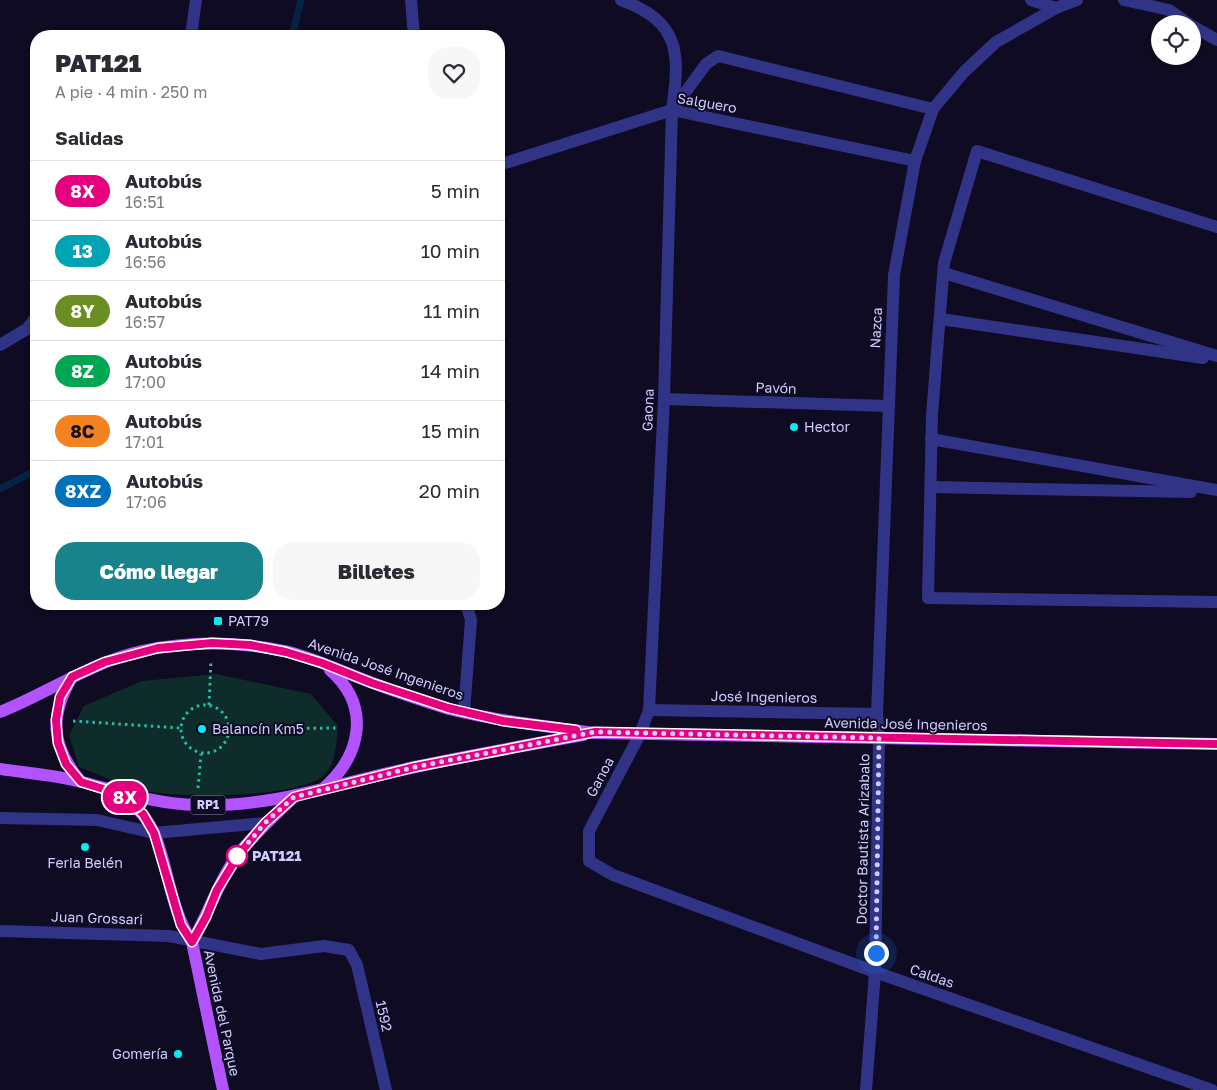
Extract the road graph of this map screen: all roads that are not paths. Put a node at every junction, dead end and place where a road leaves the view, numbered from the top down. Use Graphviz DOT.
graph roads {
  1 [pos="196,0"];
  2 [pos="411,0"];
  3 [pos="621,0"];
  4 [pos="1031,0"];
  5 [pos="1078,0"];
  6 [pos="1124,0"];
  7 [pos="1166,5"];
  8 [pos="1056,8"];
  9 [pos="1178,15"];
  10 [pos="192,30"];
  11 [pos="414,30"];
  12 [pos="1201,30"];
  13 [pos="1216,38"];
  14 [pos="933,109"];
  15 [pos="672,110"];
  16 [pos="915,161"];
  17 [pos="505,163"];
  18 [pos="1217,227"];
  19 [pos="944,273"];
  20 [pos="941,319"];
  21 [pos="30,327"];
  22 [pos="0,345"];
  23 [pos="1217,356"];
  24 [pos="1217,360"];
  25 [pos="664,399"];
  26 [pos="887,406"];
  27 [pos="931,439"];
  28 [pos="931,487"];
  29 [pos="1217,491"];
  30 [pos="1217,602"];
  31 [pos="468,610"];
  32 [pos="322,663"];
  33 [pos="72,677"];
  34 [pos="650,710"];
  35 [pos="1,711"];
  36 [pos="464,712"];
  37 [pos="877,714"];
  38 [pos="595,732"];
  39 [pos="640,734"];
  40 [pos="879,738"];
  41 [pos="1217,744"];
  42 [pos="0,770"];
  43 [pos="81,782"];
  44 [pos="322,790"];
  45 [pos="123,795"];
  46 [pos="294,797"];
  47 [pos="0,818"];
  48 [pos="265,823"];
  49 [pos="154,833"];
  50 [pos="589,861"];
  51 [pos="0,931"];
  52 [pos="192,942"];
  53 [pos="349,950"];
  54 [pos="875,972"];
  55 [pos="223,1090"];
  56 [pos="386,1090"];
  57 [pos="866,1090"];
  58 [pos="1212,1090"];
  1 -- 10 [label="street"];
  2 -- 11 [label="street"];
  3 -- 15 [label="street, Gaona"];
  4 -- 8 [label="street"];
  5 -- 8 [label="street, Nazca"];
  6 -- 7 [label="street"];
  7 -- 9 [label="street"];
  8 -- 14 [label="street, Nazca"];
  12 -- 13 [label="street"];
  14 -- 15 [label="street"];
  14 -- 16 [label="street, Nazca"];
  15 -- 16 [label="street, Salguero"];
  15 -- 17 [label="street, Salguero"];
  15 -- 25 [label="street, Gaona"];
  16 -- 26 [label="street, Nazca"];
  18 -- 19 [label="street"];
  19 -- 20 [label="street"];
  19 -- 23 [label="street"];
  20 -- 24 [label="street"];
  20 -- 27 [label="street"];
  21 -- 22 [label="street"];
  25 -- 26 [label="street, Pavón"];
  25 -- 34 [label="street, Gaona"];
  26 -- 37 [label="street, Nazca"];
  27 -- 28 [label="street"];
  27 -- 29 [label="street"];
  28 -- 29 [label="street"];
  28 -- 30 [label="street"];
  31 -- 36 [label="street"];
  32 -- 33 [label="main road, Avenida José Ingenieros / RP1"];
  32 -- 36 [label="main road, Avenida José Ingenieros / RP1"];
  32 -- 44 [label="main road, RP1"];
  33 -- 35 [label="main road, Avenida José Ingenieros / RP1"];
  33 -- 43 [label="main road"];
  34 -- 37 [label="street, José Ingenieros"];
  34 -- 39 [label="street, Ganoa"];
  36 -- 38 [label="main road, Avenida José Ingenieros / RP1"];
  37 -- 40 [label="street, Nazca"];
  38 -- 39 [label="main road, Avenida José Ingenieros / RP1"];
  38 -- 44 [label="main road, Avenida José Ingenieros / RP1"];
  39 -- 40 [label="main road, Avenida José Ingenieros / RP1"];
  39 -- 50 [label="street, Ganoa"];
  40 -- 41 [label="main road, Avenida José Ingenieros / RP1"];
  40 -- 54 [label="street, Doctor Bautista Arizabalo"];
  42 -- 43 [label="main road, Avenida José Ingenieros / RP1"];
  43 -- 45 [label="main road, Avenida José Ingenieros / RP1"];
  44 -- 46 [label="main road, Avenida José Ingenieros / RP1"];
  45 -- 46 [label="main road, Avenida José Ingenieros / RP1"];
  45 -- 49 [label="main road, Avenida José Ingenieros"];
  46 -- 48 [label="main road, Avenida José Ingenieros"];
  47 -- 49 [label="street"];
  48 -- 49 [label="street, RP1"];
  48 -- 52 [label="main road, Avenida José Ingenieros"];
  49 -- 52 [label="main road, Avenida del Parque"];
  50 -- 54 [label="street, Caldas"];
  51 -- 52 [label="street, Juan Grossari"];
  52 -- 53 [label="street, Juan Grossari"];
  52 -- 55 [label="main road, Avenida del Parque"];
  53 -- 56 [label="street, 1592"];
  54 -- 57 [label="street, Doctor Bautista Arizabalo"];
  54 -- 58 [label="street, Caldas"];
}
